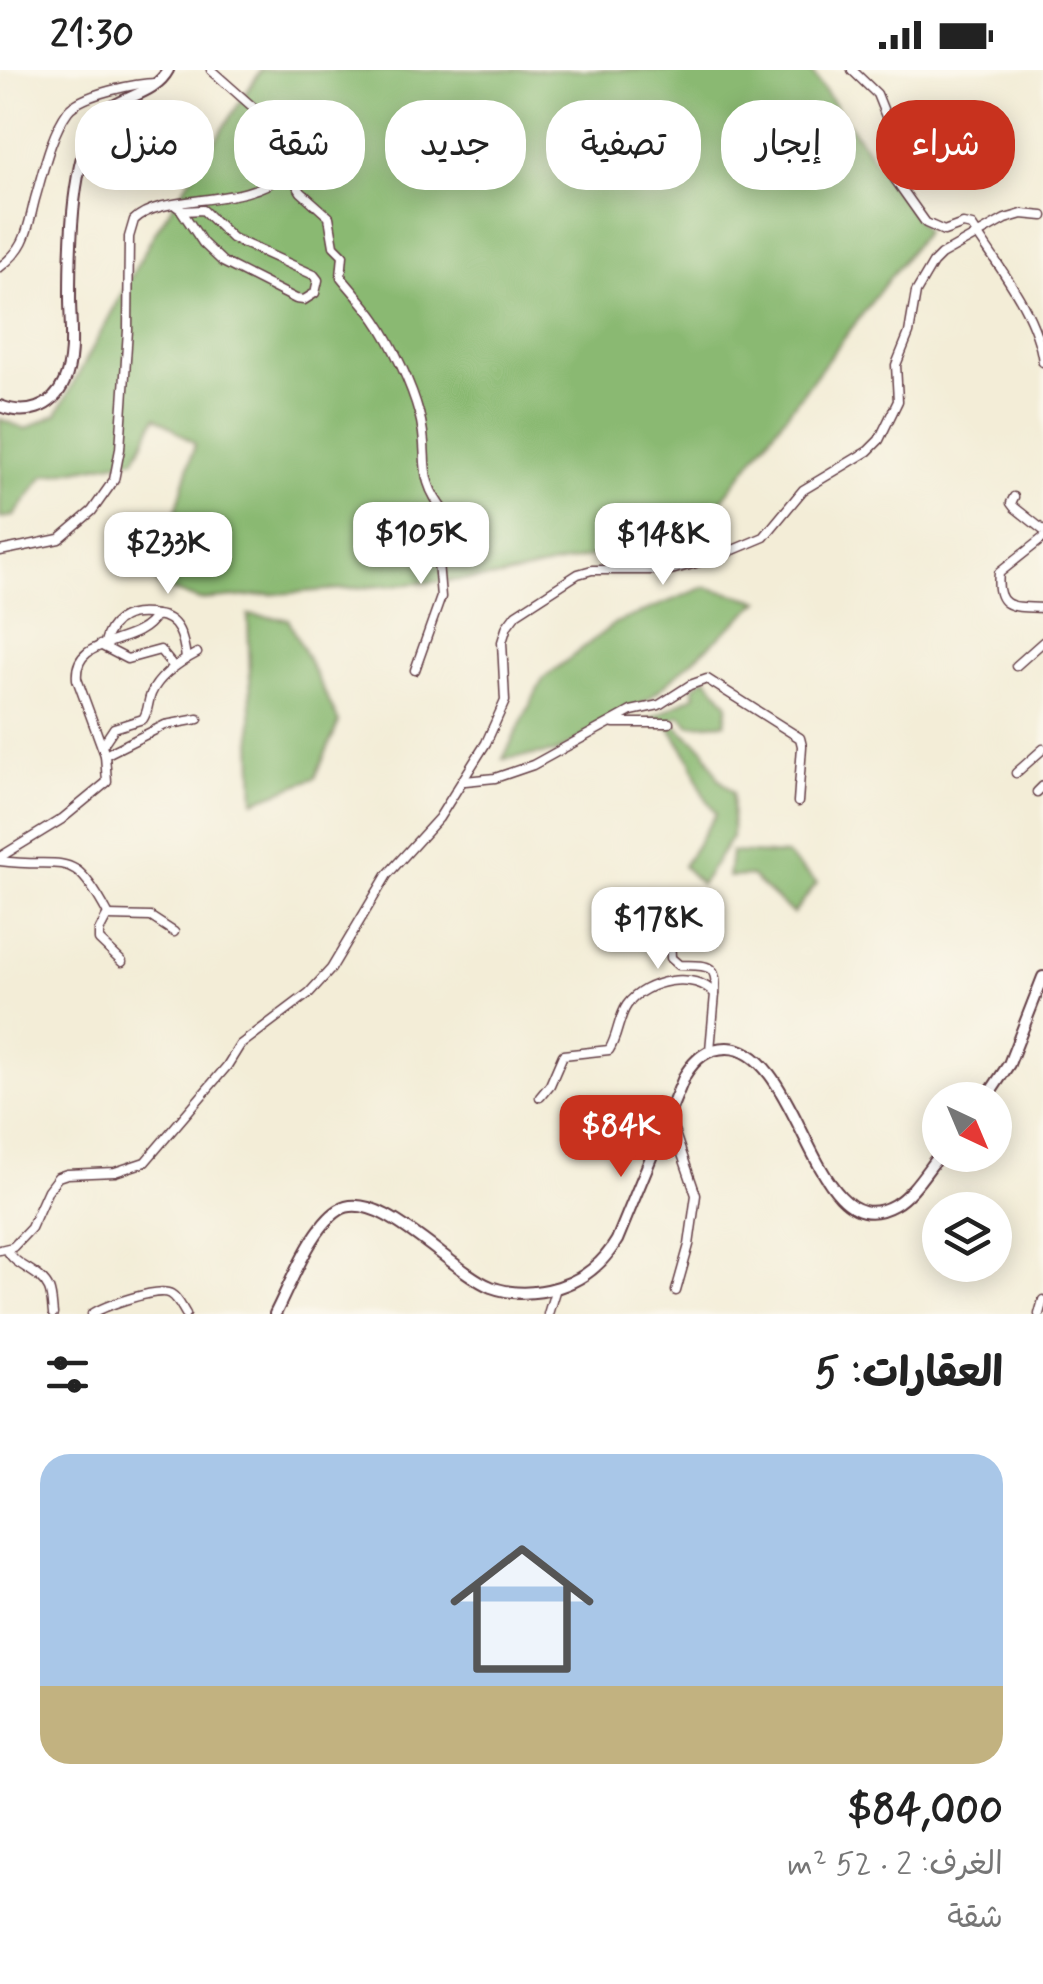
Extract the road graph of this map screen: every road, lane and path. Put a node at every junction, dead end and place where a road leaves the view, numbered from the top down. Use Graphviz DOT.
graph roads {
  1 [pos="168,70"];
  2 [pos="211,70"];
  3 [pos="852,70"];
  4 [pos="157,83"];
  5 [pos="245,100"];
  6 [pos="252,190"];
  7 [pos="299,190"];
  8 [pos="178,208"];
  9 [pos="1043,216"];
  10 [pos="978,234"];
  11 [pos="0,267"];
  12 [pos="1043,362"];
  13 [pos="0,406"];
  14 [pos="1014,497"];
  15 [pos="1043,530"];
  16 [pos="1043,538"];
  17 [pos="0,551"];
  18 [pos="1043,608"];
  19 [pos="156,615"];
  20 [pos="1043,642"];
  21 [pos="103,643"];
  22 [pos="198,653"];
  23 [pos="186,659"];
  24 [pos="1016,666"];
  25 [pos="174,667"];
  26 [pos="416,670"];
  27 [pos="198,719"];
  28 [pos="614,723"];
  29 [pos="668,723"];
  30 [pos="1043,749"];
  31 [pos="103,750"];
  32 [pos="1016,773"];
  33 [pos="464,781"];
  34 [pos="798,802"];
  35 [pos="0,859"];
  36 [pos="671,910"];
  37 [pos="108,916"];
  38 [pos="174,932"];
  39 [pos="122,962"];
  40 [pos="1043,977"];
  41 [pos="715,994"];
  42 [pos="710,1050"];
  43 [pos="997,1082"];
  44 [pos="540,1098"];
  45 [pos="669,1116"];
  46 [pos="925,1172"];
  47 [pos="4,1250"];
  48 [pos="556,1288"];
  49 [pos="676,1291"];
  50 [pos="1043,1300"];
  51 [pos="54,1314"];
  52 [pos="92,1314"];
  53 [pos="186,1314"];
  54 [pos="275,1314"];
  55 [pos="548,1314"];
  56 [pos="1039,1314"];
  1 -- 4 [label="main road"];
  2 -- 5 [label="street"];
  3 -- 10 [label="street"];
  4 -- 11 [label="street"];
  4 -- 13 [label="main road"];
  6 -- 8 [label="street"];
  7 -- 26 [label="street"];
  8 -- 8 [label="street"];
  8 -- 17 [label="street"];
  9 -- 10 [label="street"];
  10 -- 12 [label="street"];
  10 -- 33 [label="street"];
  14 -- 15 [label="street"];
  16 -- 18 [label="street"];
  19 -- 21 [label="street"];
  19 -- 21 [label="street"];
  19 -- 23 [label="street"];
  20 -- 24 [label="street"];
  21 -- 25 [label="street"];
  21 -- 31 [label="street"];
  22 -- 23 [label="street"];
  23 -- 25 [label="street"];
  25 -- 31 [label="street"];
  27 -- 31 [label="street"];
  28 -- 29 [label="street"];
  28 -- 33 [label="street"];
  28 -- 34 [label="street"];
  30 -- 32 [label="street"];
  31 -- 35 [label="street"];
  33 -- 47 [label="street"];
  35 -- 37 [label="street"];
  36 -- 41 [label="street"];
  37 -- 38 [label="street"];
  37 -- 39 [label="street"];
  40 -- 43 [label="main road"];
  41 -- 42 [label="street"];
  41 -- 44 [label="street"];
  42 -- 45 [label="main road"];
  42 -- 46 [label="main road"];
  45 -- 48 [label="main road"];
  45 -- 49 [label="street"];
  47 -- 51 [label="street"];
  48 -- 54 [label="main road"];
  48 -- 55 [label="street"];
  50 -- 56 [label="street"];
  52 -- 53 [label="street"];
}
